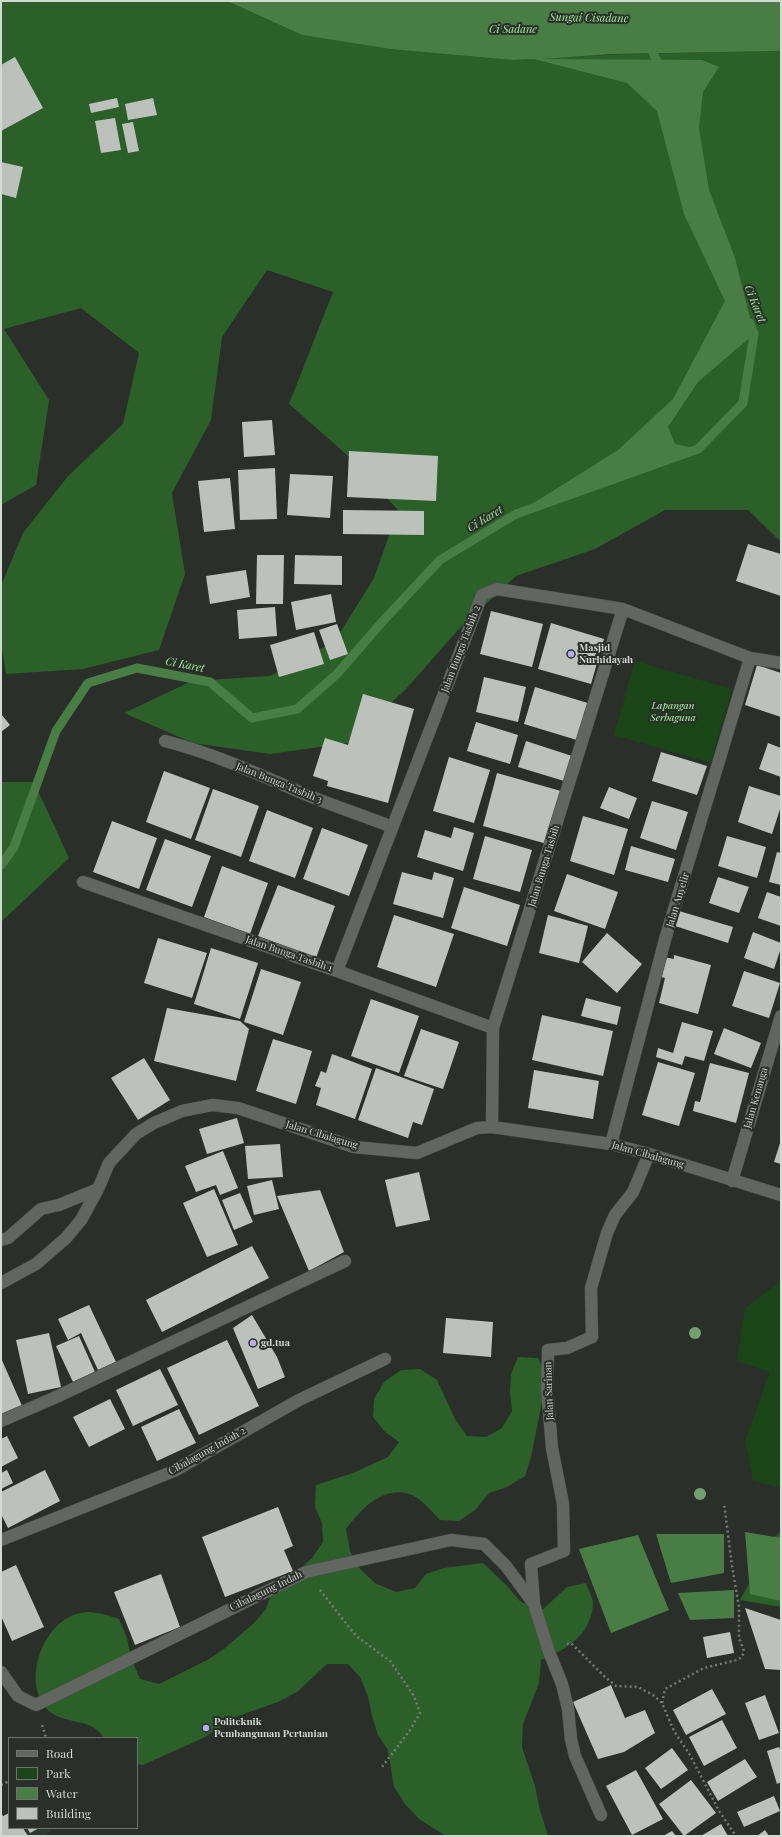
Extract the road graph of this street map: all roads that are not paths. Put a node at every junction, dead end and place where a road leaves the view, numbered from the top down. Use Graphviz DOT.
graph roads {
  1 [pos="623,608"];
  2 [pos="750,658"];
  3 [pos="781,663"];
  4 [pos="165,741"];
  5 [pos="392,827"];
  6 [pos="83,882"];
  7 [pos="337,971"];
  8 [pos="781,1016"];
  9 [pos="493,1028"];
  10 [pos="492,1127"];
  11 [pos="611,1144"];
  12 [pos="649,1154"];
  13 [pos="732,1181"];
  14 [pos="98,1189"];
  15 [pos="781,1195"];
  16 [pos="1,1240"];
  17 [pos="345,1261"];
  18 [pos="1,1283"];
  19 [pos="385,1359"];
  20 [pos="1,1421"];
  21 [pos="1,1540"];
  22 [pos="536,1609"];
  23 [pos="1,1672"];
  24 [pos="601,1815"];
  1 -- 2 [label="street, Jalan Bunga Tasbih 2"];
  1 -- 5 [label="street, Jalan Bunga Tasbih 2"];
  1 -- 9 [label="street, Jalan Bunga Tasbih"];
  2 -- 3 [label="street, Jalan Bunga Tasbih 2"];
  2 -- 11 [label="street, Jalan Anyelir"];
  4 -- 5 [label="street, Jalan Bunga Tasbih 3"];
  5 -- 7 [label="street, Jalan Bunga Tasbih 2"];
  6 -- 7 [label="street, Jalan Bunga Tasbih 1"];
  7 -- 9 [label="street, Jalan Bunga Tasbih 1"];
  8 -- 13 [label="street, Jalan Kenanga"];
  9 -- 10 [label="street, Jalan Bunga Tasbih"];
  10 -- 11 [label="street, Jalan Cibalagung"];
  10 -- 14 [label="street, Jalan Cibalagung"];
  11 -- 12 [label="street, Jalan Cibalagung"];
  12 -- 13 [label="street, Jalan Cibalagung"];
  12 -- 22 [label="street, Jalan Sarinan"];
  13 -- 15 [label="street, Jalan Cibalagung"];
  14 -- 16 [label="street"];
  14 -- 18 [label="street, Jalan Cibalagung"];
  17 -- 20 [label="street"];
  19 -- 21 [label="street, Cibalagung Indah 2"];
  22 -- 23 [label="street, Cibalagung Indah"];
  22 -- 24 [label="street, Cibalagung Indah"];
}
